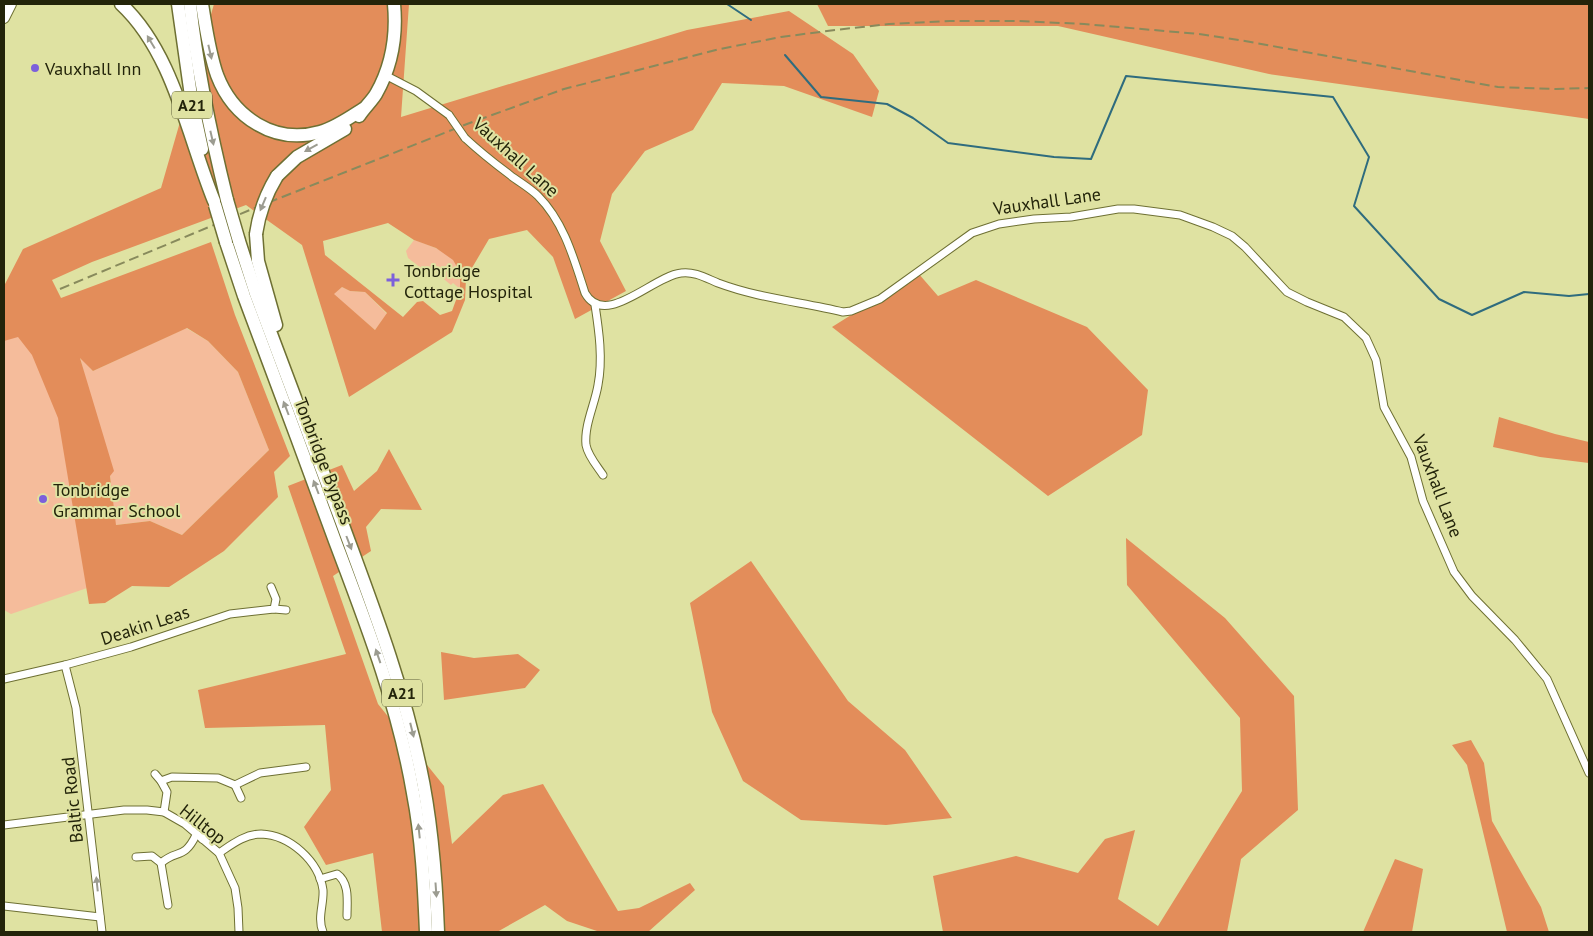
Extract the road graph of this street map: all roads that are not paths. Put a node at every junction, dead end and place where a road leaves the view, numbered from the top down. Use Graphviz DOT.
graph roads {
  1 [pos="12,4"];
  2 [pos="121,4"];
  3 [pos="178,4"];
  4 [pos="190,4"];
  5 [pos="202,4"];
  6 [pos="394,4"];
  7 [pos="4,18"];
  8 [pos="385,75"];
  9 [pos="363,109"];
  10 [pos="219,202"];
  11 [pos="232,242"];
  12 [pos="595,305"];
  13 [pos="314,449"];
  14 [pos="603,475"];
  15 [pos="271,587"];
  16 [pos="274,609"];
  17 [pos="286,610"];
  18 [pos="65,665"];
  19 [pos="4,679"];
  20 [pos="306,767"];
  21 [pos="1589,773"];
  22 [pos="155,774"];
  23 [pos="161,781"];
  24 [pos="235,785"];
  25 [pos="241,798"];
  26 [pos="164,812"];
  27 [pos="89,814"];
  28 [pos="4,825"];
  29 [pos="210,831"];
  30 [pos="199,837"];
  31 [pos="219,853"];
  32 [pos="136,857"];
  33 [pos="161,863"];
  34 [pos="320,879"];
  35 [pos="168,905"];
  36 [pos="4,906"];
  37 [pos="347,916"];
  38 [pos="100,917"];
  39 [pos="102,932"];
  40 [pos="239,932"];
  41 [pos="323,932"];
  42 [pos="426,932"];
  43 [pos="438,932"];
  1 -- 7 [label="main road"];
  10 -- 2 [label="highway, one-way"];
  3 -- 10 [label="highway, Tonbridge Bypass / A21"];
  4 -- 10 [label="highway, Tonbridge Bypass / A21, one-way"];
  5 -- 9 [label="highway, one-way"];
  6 -- 8 [label="highway"];
  8 -- 9 [label="highway"];
  8 -- 12 [label="street, Vauxhall Lane, bridge"];
  9 -- 13 [label="highway, one-way, bridge"];
  10 -- 11 [label="highway, Tonbridge Bypass / A21, bridge"];
  11 -- 13 [label="highway, Tonbridge Bypass / A21"];
  42 -- 11 [label="highway, Tonbridge Bypass / A21, one-way"];
  12 -- 14 [label="street"];
  12 -- 21 [label="street, Vauxhall Lane"];
  13 -- 43 [label="highway, Tonbridge Bypass / A21, one-way"];
  15 -- 16 [label="street"];
  16 -- 17 [label="street, Deakin Leas"];
  16 -- 18 [label="street, Deakin Leas"];
  18 -- 19 [label="street, Deakin Leas"];
  18 -- 27 [label="street, Baltic Road"];
  20 -- 24 [label="street"];
  22 -- 23 [label="street"];
  23 -- 24 [label="street"];
  23 -- 26 [label="street"];
  24 -- 25 [label="street"];
  26 -- 27 [label="street, Hilltop"];
  26 -- 30 [label="street, Hilltop"];
  27 -- 28 [label="street, Hilltop"];
  38 -- 27 [label="street, Baltic Road, one-way"];
  29 -- 30 [label="street"];
  30 -- 31 [label="street, Hilltop"];
  30 -- 33 [label="street"];
  31 -- 34 [label="street"];
  31 -- 40 [label="street, Hilltop"];
  32 -- 33 [label="street"];
  33 -- 35 [label="street"];
  34 -- 37 [label="street"];
  34 -- 41 [label="street"];
  36 -- 38 [label="street"];
  38 -- 39 [label="street, Baltic Road"];
}
